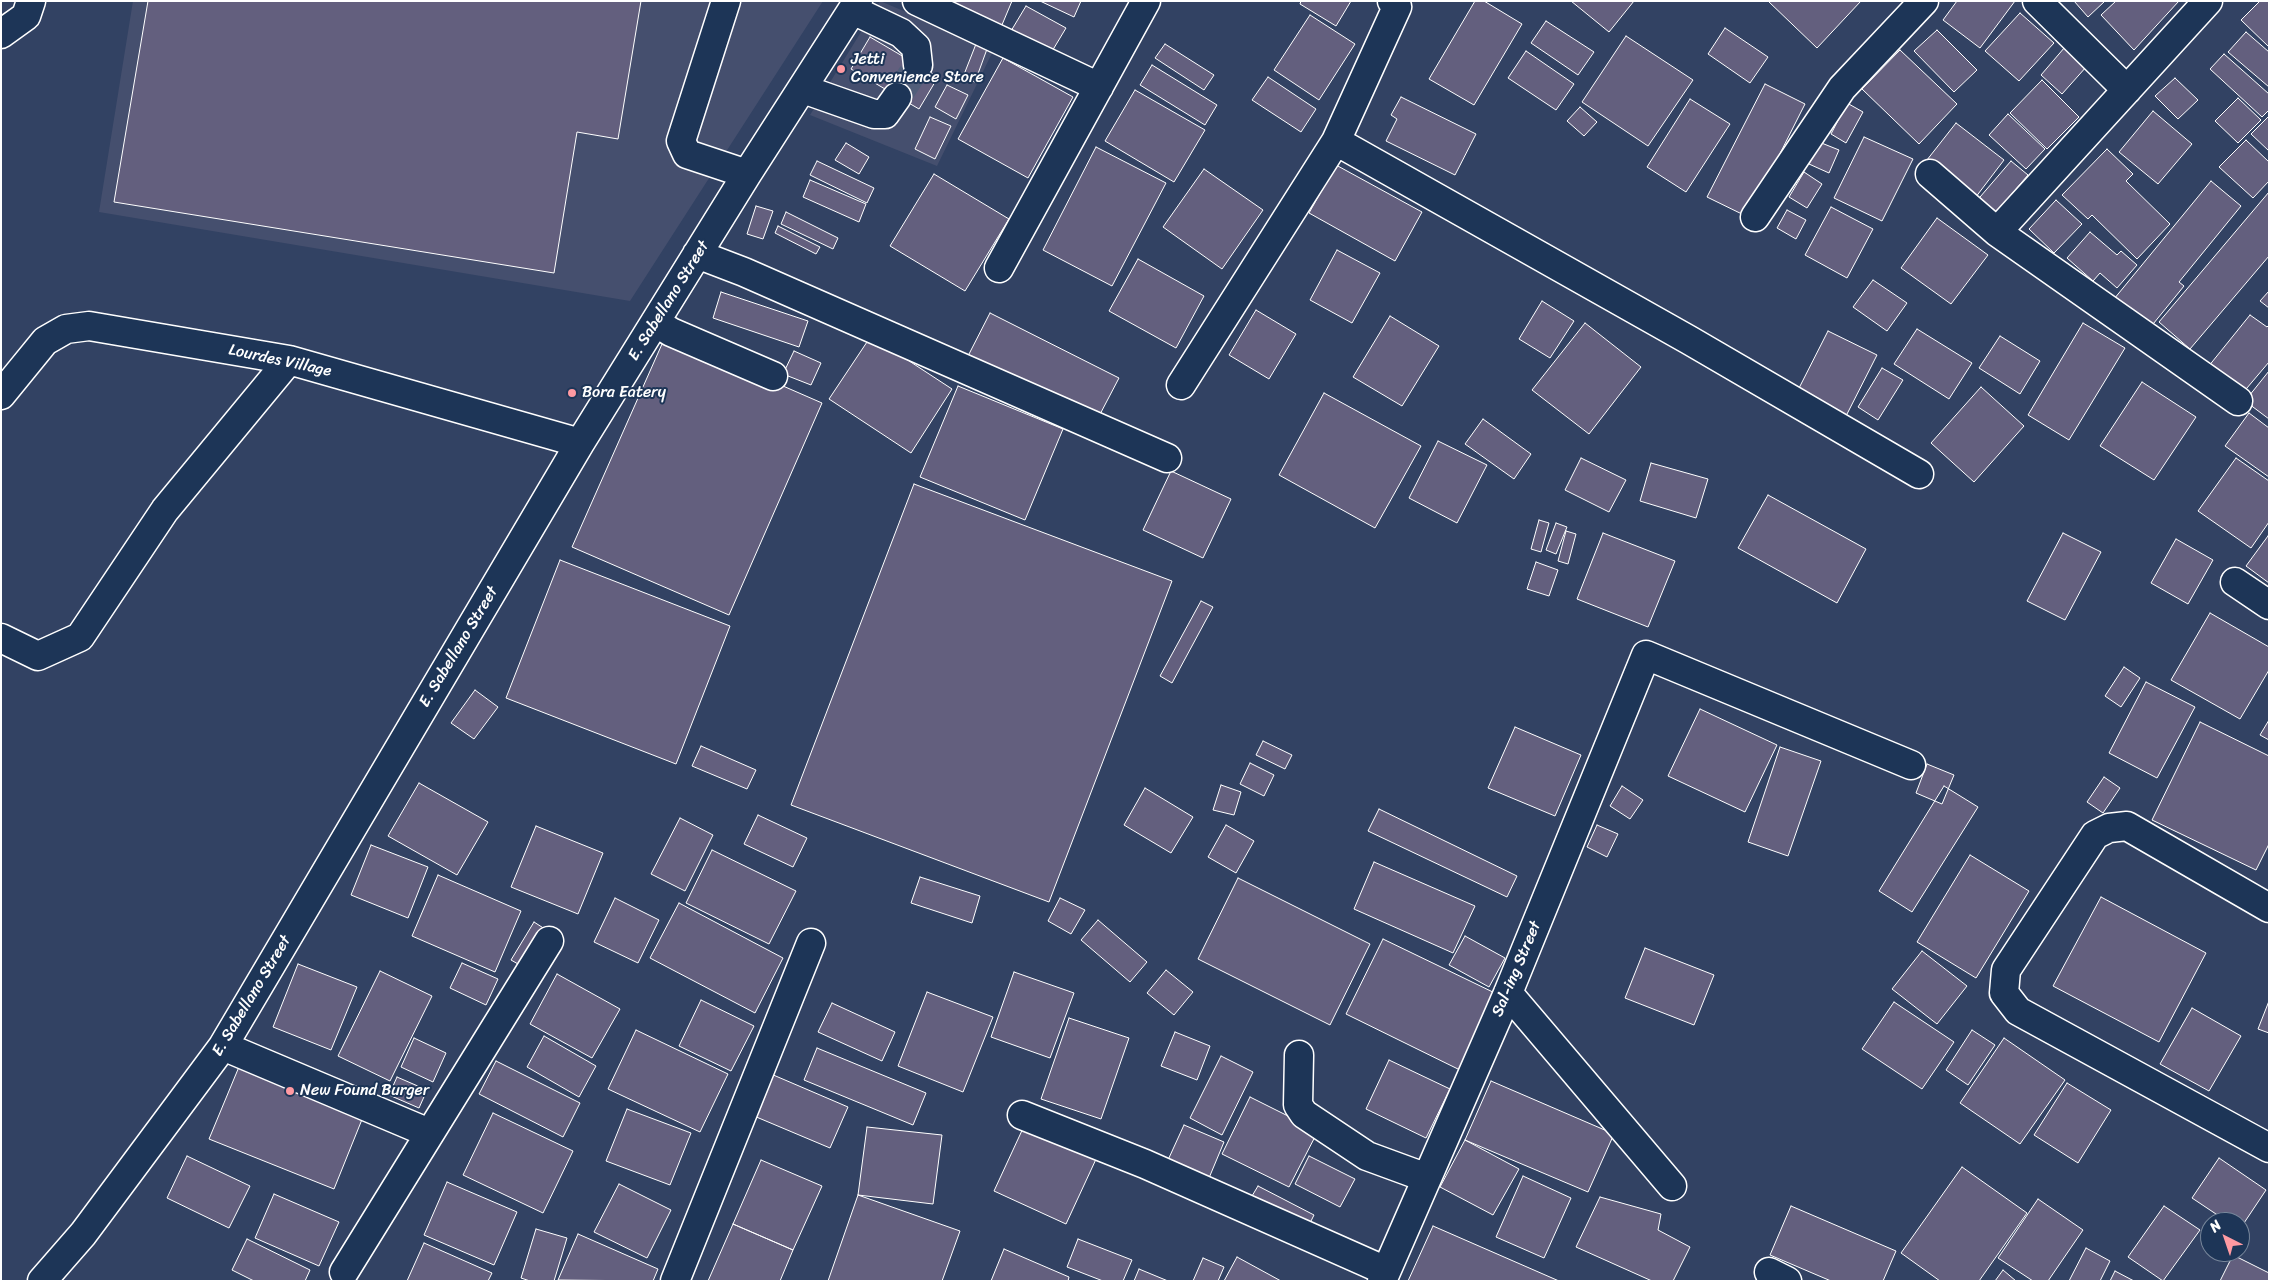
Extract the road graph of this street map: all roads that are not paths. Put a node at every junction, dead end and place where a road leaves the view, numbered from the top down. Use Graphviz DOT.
graph roads {
  1 [pos="31,1"];
  2 [pos="726,1"];
  3 [pos="917,1"];
  4 [pos="1146,1"];
  5 [pos="1392,1"];
  6 [pos="1924,1"];
  7 [pos="2037,1"];
  8 [pos="2208,1"];
  9 [pos="855,6"];
  10 [pos="1,34"];
  11 [pos="918,65"];
  12 [pos="1099,87"];
  13 [pos="803,89"];
  14 [pos="2127,90"];
  15 [pos="897,97"];
  16 [pos="1336,142"];
  17 [pos="747,174"];
  18 [pos="1930,174"];
  19 [pos="1755,217"];
  20 [pos="1997,232"];
  21 [pos="697,254"];
  22 [pos="999,268"];
  23 [pos="655,322"];
  24 [pos="289,360"];
  25 [pos="773,376"];
  26 [pos="1181,385"];
  27 [pos="1,395"];
  28 [pos="2238,401"];
  29 [pos="580,443"];
  30 [pos="1167,458"];
  31 [pos="1919,474"];
  32 [pos="2235,582"];
  33 [pos="2269,605"];
  34 [pos="1,638"];
  35 [pos="1911,765"];
  36 [pos="2269,908"];
  37 [pos="549,940"];
  38 [pos="811,943"];
  39 [pos="1508,993"];
  40 [pos="223,1046"];
  41 [pos="1299,1055"];
  42 [pos="1022,1115"];
  43 [pos="429,1133"];
  44 [pos="2269,1148"];
  45 [pos="1427,1178"];
  46 [pos="1672,1186"];
  47 [pos="344,1272"];
  48 [pos="1384,1276"];
  49 [pos="42,1281"];
  50 [pos="675,1281"];
  1 -- 10 [label="street"];
  2 -- 17 [label="street"];
  3 -- 12 [label="street"];
  4 -- 12 [label="street"];
  5 -- 16 [label="street"];
  6 -- 19 [label="street"];
  7 -- 14 [label="street"];
  8 -- 14 [label="street"];
  9 -- 11 [label="street"];
  9 -- 13 [label="street, E. Sabellano Street"];
  12 -- 22 [label="street"];
  13 -- 15 [label="street"];
  13 -- 17 [label="street, E. Sabellano Street"];
  14 -- 20 [label="street"];
  16 -- 26 [label="street"];
  16 -- 31 [label="street"];
  17 -- 21 [label="street, E. Sabellano Street"];
  18 -- 20 [label="street"];
  20 -- 28 [label="street"];
  21 -- 23 [label="street, E. Sabellano Street"];
  21 -- 30 [label="street"];
  23 -- 25 [label="street"];
  23 -- 29 [label="street, E. Sabellano Street"];
  24 -- 27 [label="street, Lourdes Village"];
  24 -- 29 [label="street, Lourdes Village"];
  24 -- 34 [label="street"];
  29 -- 40 [label="street, E. Sabellano Street"];
  32 -- 33 [label="street"];
  35 -- 39 [label="street, Sal-ing Street"];
  36 -- 44 [label="street"];
  37 -- 43 [label="street"];
  38 -- 50 [label="street"];
  39 -- 45 [label="street, Sal-ing Street"];
  39 -- 46 [label="street"];
  40 -- 43 [label="street"];
  40 -- 49 [label="street, E. Sabellano Street"];
  41 -- 45 [label="street"];
  42 -- 48 [label="street"];
  43 -- 47 [label="street"];
  45 -- 48 [label="street, Sal-ing Street"];
}
